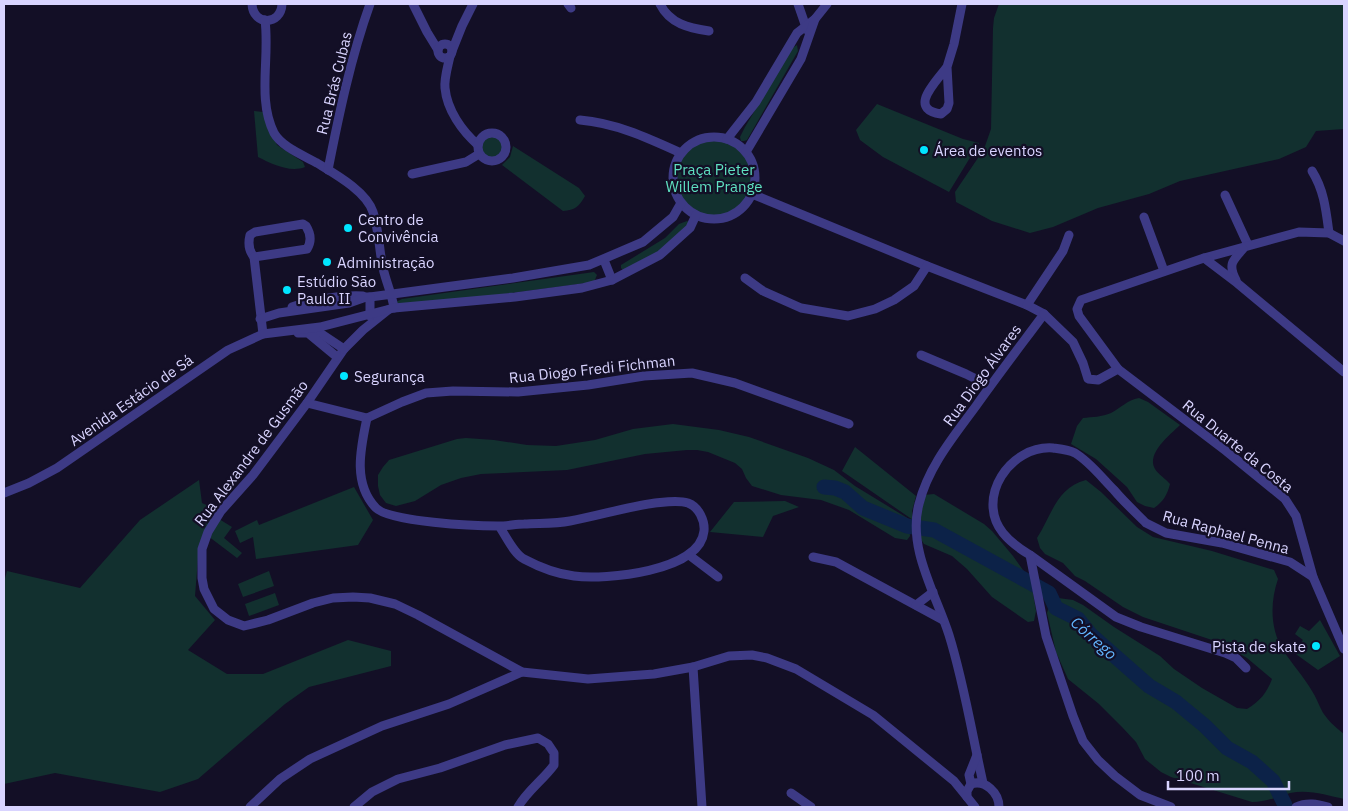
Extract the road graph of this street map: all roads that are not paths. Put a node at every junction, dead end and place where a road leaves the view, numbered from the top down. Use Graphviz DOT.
graph roads {
  1 [pos="252,4"];
  2 [pos="282,4"];
  3 [pos="370,4"];
  4 [pos="413,4"];
  5 [pos="473,4"];
  6 [pos="660,4"];
  7 [pos="798,4"];
  8 [pos="827,4"];
  9 [pos="962,4"];
  10 [pos="815,19"];
  11 [pos="265,20"];
  12 [pos="805,26"];
  13 [pos="709,31"];
  14 [pos="810,35"];
  15 [pos="451,54"];
  16 [pos="947,67"];
  17 [pos="580,120"];
  18 [pos="727,139"];
  19 [pos="478,150"];
  20 [pos="746,152"];
  21 [pos="681,153"];
  22 [pos="328,170"];
  23 [pos="1312,170"];
  24 [pos="412,174"];
  25 [pos="752,194"];
  26 [pos="1225,195"];
  27 [pos="682,204"];
  28 [pos="696,215"];
  29 [pos="1144,217"];
  30 [pos="1329,233"];
  31 [pos="1069,235"];
  32 [pos="1344,241"];
  33 [pos="1245,247"];
  34 [pos="254,257"];
  35 [pos="1204,258"];
  36 [pos="604,260"];
  37 [pos="927,266"];
  38 [pos="1164,271"];
  39 [pos="745,278"];
  40 [pos="612,280"];
  41 [pos="1237,283"];
  42 [pos="392,294"];
  43 [pos="368,297"];
  44 [pos="1027,305"];
  45 [pos="391,309"];
  46 [pos="1044,314"];
  47 [pos="367,316"];
  48 [pos="260,319"];
  49 [pos="317,331"];
  50 [pos="268,332"];
  51 [pos="308,333"];
  52 [pos="344,349"];
  53 [pos="921,355"];
  54 [pos="337,357"];
  55 [pos="1118,369"];
  56 [pos="1344,372"];
  57 [pos="990,386"];
  58 [pos="307,402"];
  59 [pos="366,418"];
  60 [pos="849,424"];
  61 [pos="4,493"];
  62 [pos="499,526"];
  63 [pos="1306,552"];
  64 [pos="689,555"];
  65 [pos="1030,555"];
  66 [pos="812,557"];
  67 [pos="1290,562"];
  68 [pos="718,577"];
  69 [pos="1313,577"];
  70 [pos="933,592"];
  71 [pos="916,605"];
  72 [pos="943,620"];
  73 [pos="1344,649"];
  74 [pos="693,667"];
  75 [pos="1246,668"];
  76 [pos="522,672"];
  77 [pos="977,755"];
  78 [pos="954,781"];
  79 [pos="983,783"];
  80 [pos="970,785"];
  81 [pos="791,793"];
  82 [pos="997,796"];
  83 [pos="967,797"];
  84 [pos="250,807"];
  85 [pos="354,807"];
  86 [pos="518,807"];
  87 [pos="702,807"];
  88 [pos="810,807"];
  89 [pos="975,807"];
  90 [pos="999,807"];
  91 [pos="1008,807"];
  92 [pos="1171,807"];
  93 [pos="1296,807"];
  94 [pos="1328,807"];
  1 -- 11 [label="street"];
  2 -- 11 [label="street"];
  3 -- 22 [label="street, Rua Brás Cubas"];
  4 -- 15 [label="street"];
  5 -- 15 [label="street"];
  6 -- 13 [label="street"];
  7 -- 12 [label="street"];
  8 -- 10 [label="street"];
  9 -- 16 [label="street"];
  10 -- 12 [label="street"];
  10 -- 14 [label="street"];
  11 -- 22 [label="street"];
  12 -- 14 [label="street"];
  12 -- 18 [label="street"];
  14 -- 20 [label="street"];
  15 -- 19 [label="street"];
  16 -- 16 [label="street"];
  17 -- 21 [label="street"];
  18 -- 20 [label="street"];
  18 -- 21 [label="street"];
  19 -- 19 [label="street"];
  19 -- 24 [label="street"];
  20 -- 25 [label="street"];
  21 -- 27 [label="street"];
  22 -- 42 [label="street"];
  23 -- 30 [label="street"];
  25 -- 28 [label="street"];
  25 -- 37 [label="street, Rua Diogo Álvares"];
  26 -- 33 [label="street"];
  27 -- 28 [label="street"];
  27 -- 36 [label="street"];
  28 -- 40 [label="street, Avenida Estácio de Sá"];
  29 -- 38 [label="street"];
  30 -- 32 [label="street"];
  30 -- 33 [label="street, Rua Duarte da Costa"];
  31 -- 44 [label="street"];
  33 -- 35 [label="street, Rua Duarte da Costa"];
  33 -- 41 [label="street"];
  34 -- 34 [label="street"];
  34 -- 48 [label="street"];
  35 -- 38 [label="street, Rua Duarte da Costa"];
  35 -- 41 [label="street"];
  36 -- 40 [label="street"];
  36 -- 42 [label="street"];
  37 -- 39 [label="street"];
  37 -- 44 [label="street, Rua Diogo Álvares"];
  38 -- 55 [label="street, Rua Duarte da Costa"];
  40 -- 45 [label="street, Avenida Estácio de Sá"];
  41 -- 56 [label="street"];
  42 -- 43 [label="street"];
  42 -- 45 [label="street"];
  43 -- 47 [label="street"];
  43 -- 48 [label="street"];
  44 -- 46 [label="street, Rua Diogo Álvares"];
  45 -- 47 [label="street, Avenida Estácio de Sá"];
  45 -- 52 [label="street, Rua Alexandre de Gusmão"];
  46 -- 55 [label="street"];
  46 -- 57 [label="street, Rua Diogo Álvares"];
  47 -- 49 [label="street, Avenida Estácio de Sá"];
  47 -- 50 [label="street, Avenida Estácio de Sá"];
  48 -- 50 [label="street"];
  49 -- 51 [label="street, Avenida Estácio de Sá"];
  49 -- 52 [label="street"];
  50 -- 51 [label="street, Avenida Estácio de Sá"];
  50 -- 61 [label="street, Avenida Estácio de Sá"];
  51 -- 54 [label="street"];
  52 -- 54 [label="street, Rua Alexandre de Gusmão"];
  53 -- 57 [label="street"];
  54 -- 58 [label="street, Rua Alexandre de Gusmão"];
  55 -- 63 [label="street, Rua Duarte da Costa"];
  57 -- 70 [label="street, Rua Diogo Álvares"];
  58 -- 59 [label="street"];
  58 -- 76 [label="street, Rua Alexandre de Gusmão"];
  59 -- 60 [label="street, Rua Diogo Fredi Fichman"];
  59 -- 62 [label="street"];
  62 -- 64 [label="street"];
  62 -- 64 [label="street"];
  63 -- 67 [label="street"];
  63 -- 69 [label="street, Rua Duarte da Costa"];
  64 -- 68 [label="street"];
  65 -- 67 [label="street, Rua Raphael Penna"];
  65 -- 75 [label="street, Rua Raphael Penna"];
  65 -- 92 [label="street"];
  66 -- 71 [label="street"];
  67 -- 69 [label="street, Rua Raphael Penna"];
  69 -- 73 [label="street, Rua Duarte da Costa"];
  70 -- 71 [label="street"];
  70 -- 72 [label="street, Rua Diogo Álvares"];
  71 -- 72 [label="street"];
  72 -- 77 [label="street, Rua Diogo Álvares"];
  74 -- 76 [label="street, Rua Alexandre de Gusmão"];
  74 -- 78 [label="street, Rua Alexandre de Gusmão"];
  74 -- 87 [label="street"];
  76 -- 84 [label="street"];
  77 -- 79 [label="street, Rua Diogo Álvares"];
  77 -- 80 [label="street, Rua Diogo Álvares"];
  78 -- 80 [label="street, Rua Alexandre de Gusmão"];
  78 -- 83 [label="street, Rua Alexandre de Gusmão"];
  79 -- 80 [label="street, Rua Alexandre de Gusmão"];
  79 -- 82 [label="street"];
  80 -- 83 [label="street, Rua Diogo Álvares"];
  81 -- 88 [label="street"];
  82 -- 90 [label="street"];
  82 -- 91 [label="street"];
  83 -- 89 [label="street, Rua Alexandre de Gusmão"];
  85 -- 86 [label="street"];
  93 -- 94 [label="street"];
}
